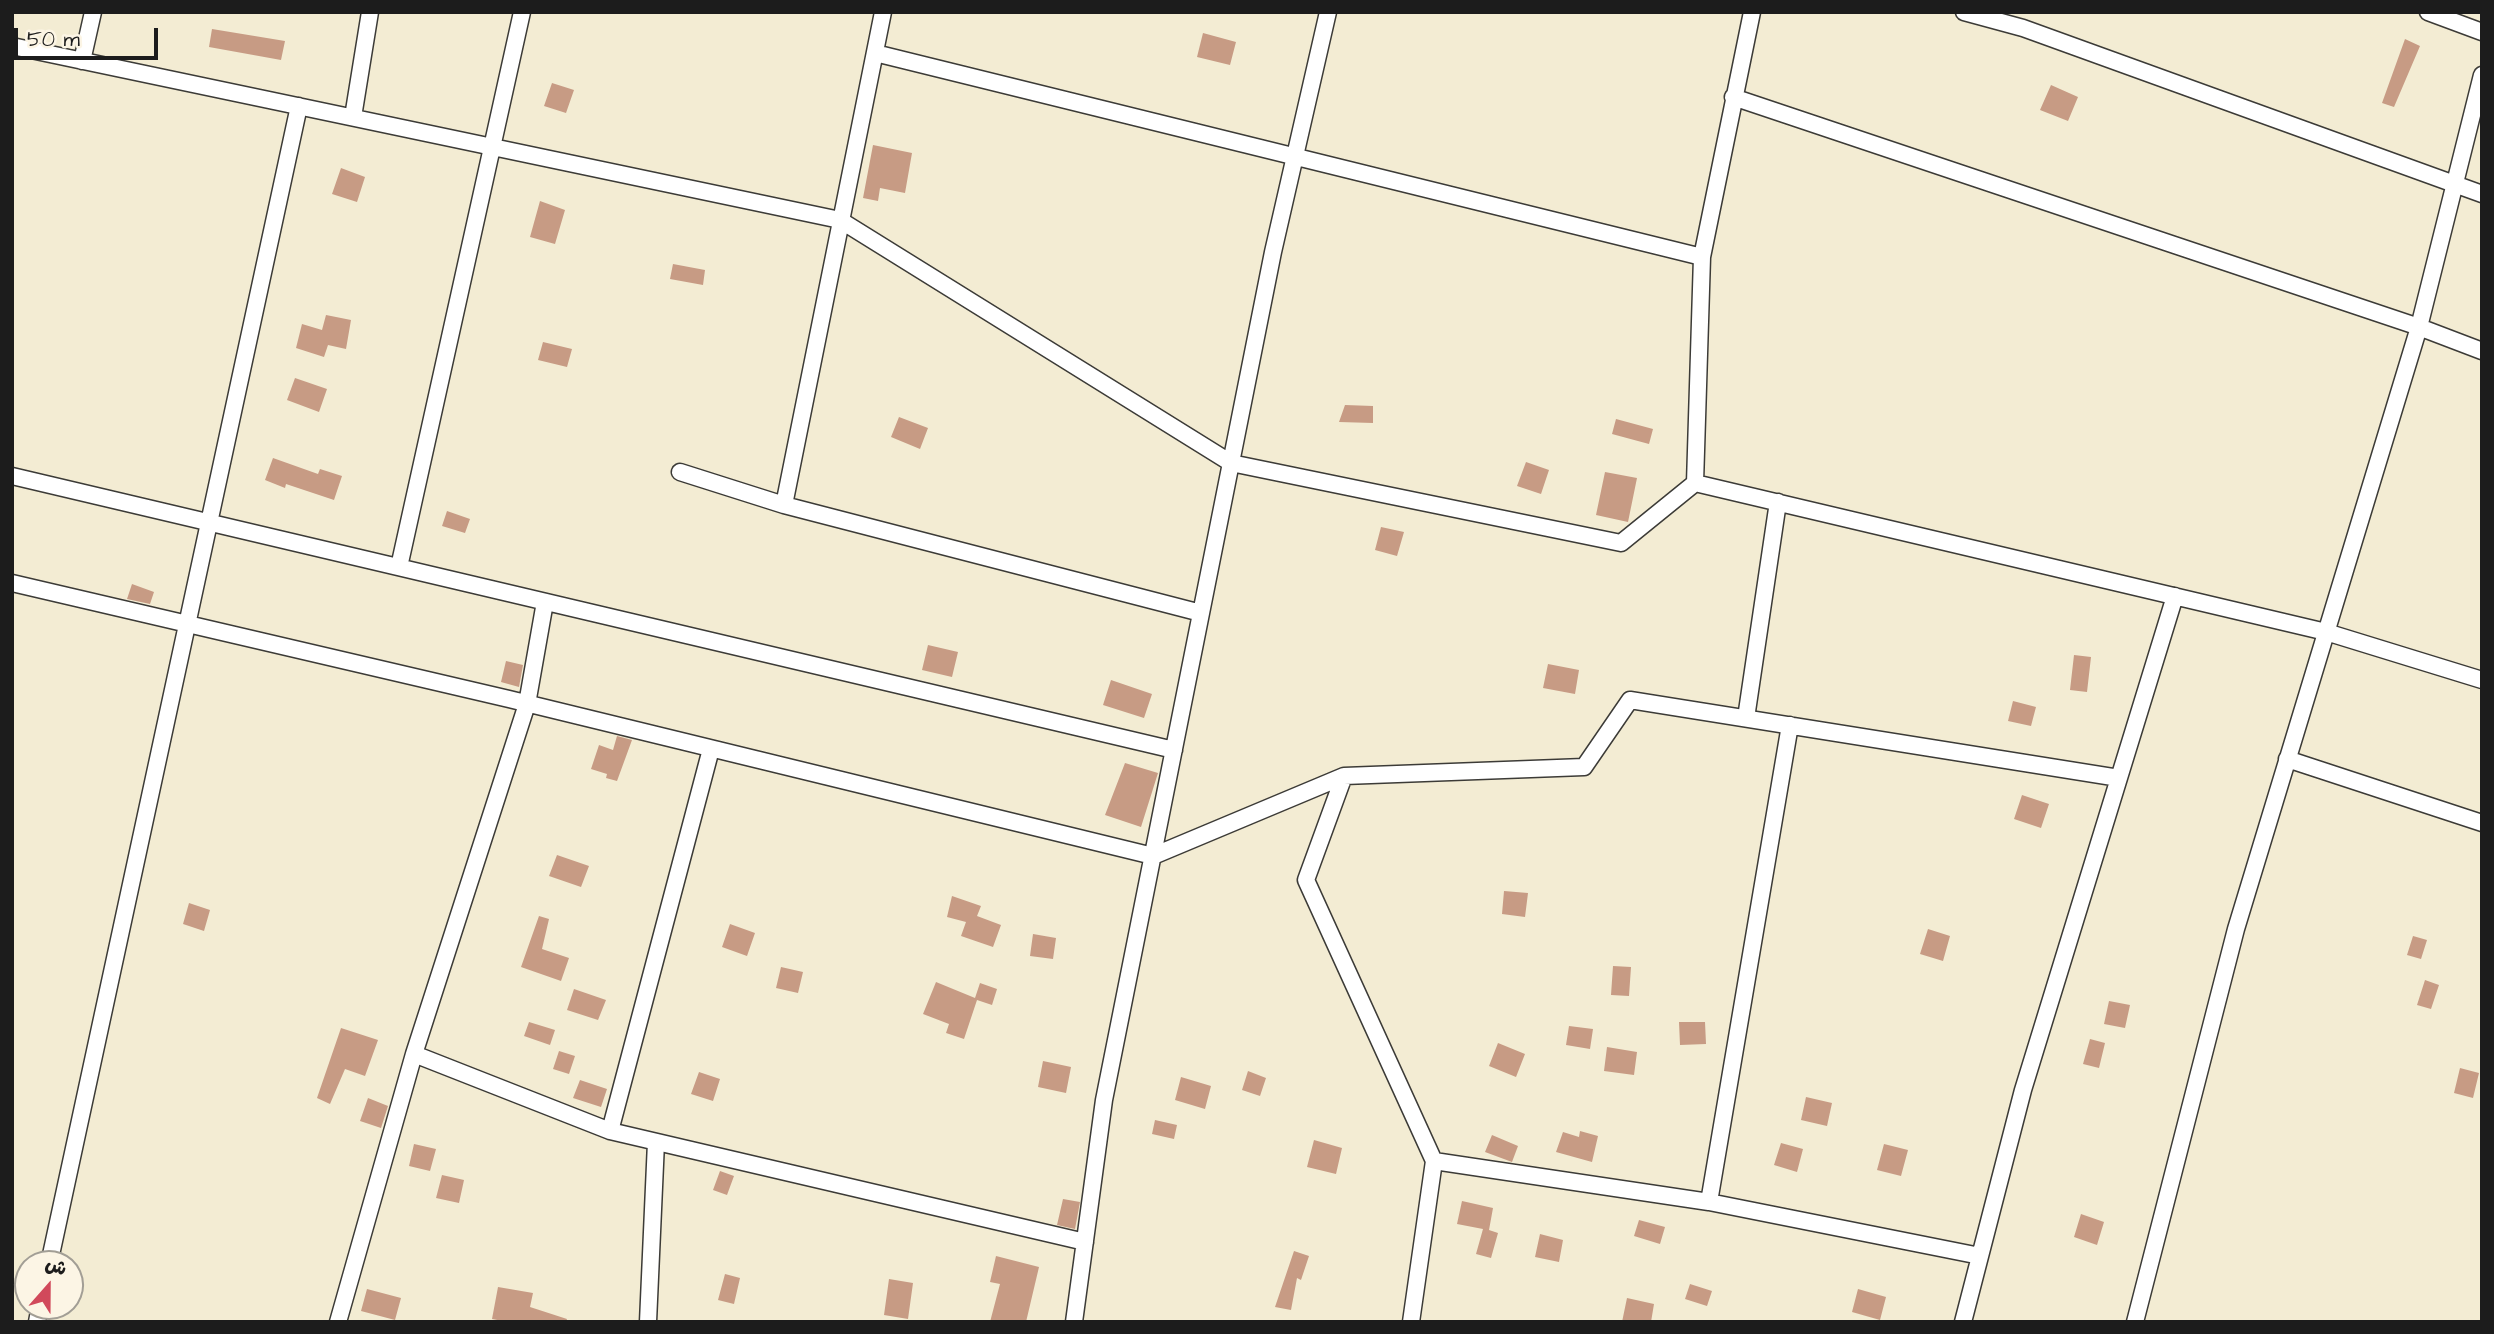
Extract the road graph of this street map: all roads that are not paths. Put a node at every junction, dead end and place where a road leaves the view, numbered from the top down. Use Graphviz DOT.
graph roads {
  1 [pos="93,12"];
  2 [pos="370,12"];
  3 [pos="522,12"];
  4 [pos="883,12"];
  5 [pos="1328,12"];
  6 [pos="1752,12"];
  7 [pos="1964,12"];
  8 [pos="2428,12"];
  9 [pos="2482,32"];
  10 [pos="12,46"];
  11 [pos="875,53"];
  12 [pos="82,61"];
  13 [pos="2482,75"];
  14 [pos="1733,97"];
  15 [pos="299,106"];
  16 [pos="353,117"];
  17 [pos="492,147"];
  18 [pos="1295,156"];
  19 [pos="2454,185"];
  20 [pos="2482,194"];
  21 [pos="840,220"];
  22 [pos="1702,257"];
  23 [pos="2419,327"];
  24 [pos="2482,351"];
  25 [pos="1231,463"];
  26 [pos="680,472"];
  27 [pos="12,476"];
  28 [pos="1695,483"];
  29 [pos="1778,502"];
  30 [pos="784,505"];
  31 [pos="209,522"];
  32 [pos="399,567"];
  33 [pos="12,583"];
  34 [pos="2175,596"];
  35 [pos="545,602"];
  36 [pos="1201,613"];
  37 [pos="187,624"];
  38 [pos="2326,632"];
  39 [pos="2482,680"];
  40 [pos="527,704"];
  41 [pos="1746,718"];
  42 [pos="1790,725"];
  43 [pos="711,749"];
  44 [pos="1174,750"];
  45 [pos="2287,759"];
  46 [pos="1344,776"];
  47 [pos="2119,778"];
  48 [pos="2482,822"];
  49 [pos="1153,856"];
  50 [pos="414,1054"];
  51 [pos="610,1131"];
  52 [pos="656,1142"];
  53 [pos="1434,1161"];
  54 [pos="1709,1202"];
  55 [pos="1085,1242"];
  56 [pos="52,1250"];
  57 [pos="1980,1256"];
  58 [pos="650,1320"];
  59 [pos="338,1322"];
  60 [pos="1073,1322"];
  61 [pos="1411,1322"];
  62 [pos="1963,1322"];
  63 [pos="2136,1322"];
  1 -- 12 [label="street"];
  2 -- 16 [label="street"];
  3 -- 17 [label="street"];
  4 -- 11 [label="street"];
  5 -- 18 [label="street"];
  6 -- 14 [label="street"];
  7 -- 19 [label="street"];
  8 -- 9 [label="street"];
  10 -- 12 [label="street"];
  11 -- 18 [label="street"];
  11 -- 21 [label="street"];
  12 -- 15 [label="street"];
  13 -- 19 [label="street"];
  14 -- 22 [label="street"];
  14 -- 23 [label="street"];
  15 -- 16 [label="street"];
  15 -- 31 [label="street"];
  16 -- 17 [label="street"];
  17 -- 21 [label="street"];
  17 -- 32 [label="street"];
  18 -- 22 [label="street"];
  18 -- 25 [label="street"];
  19 -- 20 [label="street"];
  19 -- 23 [label="street"];
  21 -- 25 [label="street"];
  21 -- 30 [label="street"];
  22 -- 28 [label="street"];
  23 -- 24 [label="street"];
  23 -- 38 [label="street"];
  25 -- 28 [label="street"];
  25 -- 36 [label="street"];
  26 -- 30 [label="street"];
  27 -- 31 [label="street"];
  28 -- 29 [label="street"];
  29 -- 34 [label="street"];
  29 -- 41 [label="street"];
  30 -- 36 [label="street"];
  31 -- 32 [label="street"];
  31 -- 37 [label="street"];
  32 -- 35 [label="street"];
  33 -- 37 [label="street"];
  34 -- 38 [label="street"];
  34 -- 47 [label="street"];
  35 -- 40 [label="street"];
  35 -- 44 [label="street"];
  36 -- 44 [label="street"];
  37 -- 40 [label="street"];
  37 -- 56 [label="street"];
  38 -- 39 [label="street"];
  38 -- 45 [label="street"];
  40 -- 43 [label="street"];
  40 -- 50 [label="street"];
  41 -- 42 [label="street"];
  41 -- 46 [label="street"];
  42 -- 47 [label="street"];
  42 -- 54 [label="street"];
  43 -- 49 [label="street"];
  43 -- 51 [label="street"];
  44 -- 49 [label="street"];
  45 -- 48 [label="street"];
  45 -- 63 [label="street"];
  46 -- 49 [label="street"];
  46 -- 53 [label="street"];
  47 -- 57 [label="street"];
  49 -- 55 [label="street"];
  50 -- 51 [label="street"];
  50 -- 59 [label="street"];
  51 -- 52 [label="street"];
  52 -- 55 [label="street"];
  52 -- 58 [label="street"];
  53 -- 54 [label="street"];
  53 -- 61 [label="street"];
  54 -- 57 [label="street"];
  55 -- 60 [label="street"];
  57 -- 62 [label="street"];
}
